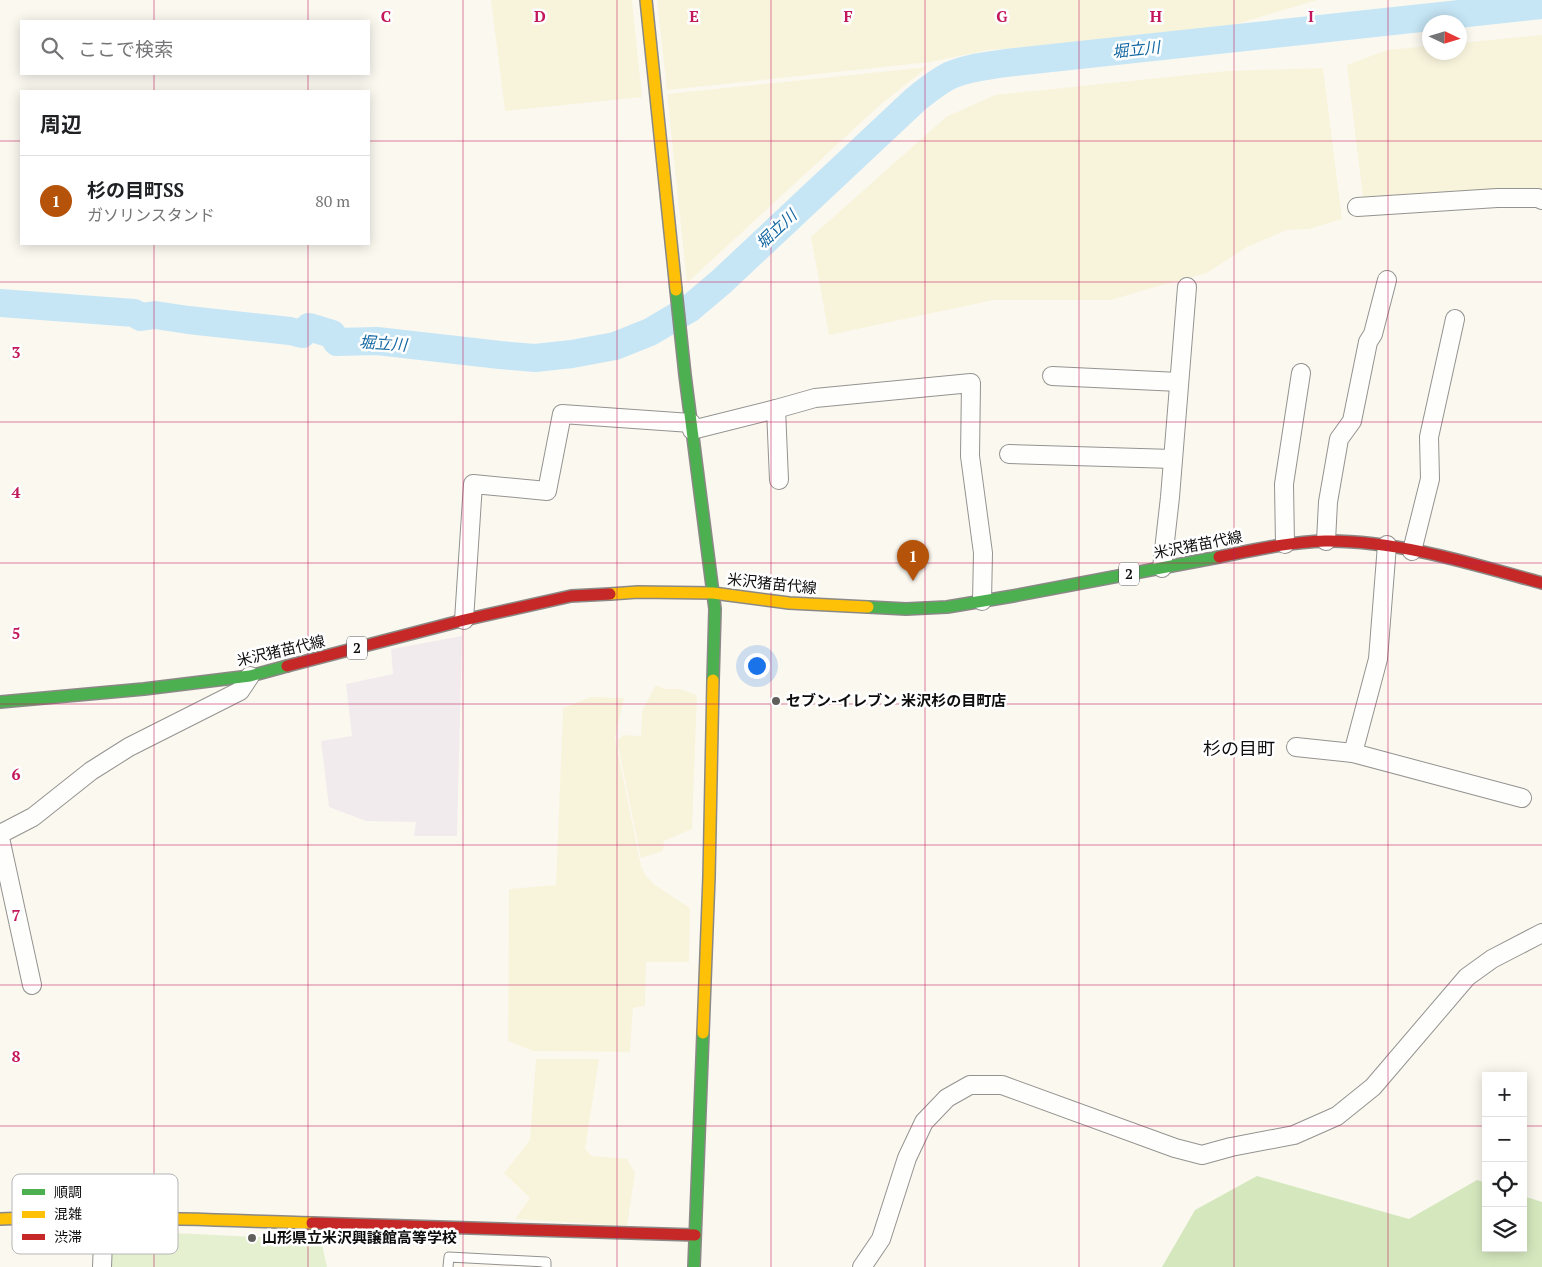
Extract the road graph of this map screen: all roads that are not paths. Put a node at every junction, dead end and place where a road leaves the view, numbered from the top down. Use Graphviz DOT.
graph roads {
  1 [pos="646,0"];
  2 [pos="1542,200"];
  3 [pos="1356,207"];
  4 [pos="1386,280"];
  5 [pos="1187,287"];
  6 [pos="1455,319"];
  7 [pos="1301,374"];
  8 [pos="1052,376"];
  9 [pos="1179,382"];
  10 [pos="776,410"];
  11 [pos="692,427"];
  12 [pos="1009,454"];
  13 [pos="1173,459"];
  14 [pos="779,480"];
  15 [pos="1326,541"];
  16 [pos="1285,544"];
  17 [pos="1387,545"];
  18 [pos="1412,551"];
  19 [pos="1162,568"];
  20 [pos="1542,583"];
  21 [pos="713,593"];
  22 [pos="982,601"];
  23 [pos="464,620"];
  24 [pos="250,676"];
  25 [pos="0,702"];
  26 [pos="1296,747"];
  27 [pos="1353,753"];
  28 [pos="1522,798"];
  29 [pos="0,836"];
  30 [pos="1542,933"];
  31 [pos="32,985"];
  32 [pos="178,1219"];
  33 [pos="695,1235"];
  34 [pos="103,1254"];
  35 [pos="102,1267"];
  36 [pos="448,1267"];
  37 [pos="546,1267"];
  38 [pos="694,1267"];
  39 [pos="862,1267"];
  1 -- 11 [label="street"];
  2 -- 3 [label="street"];
  4 -- 15 [label="street"];
  5 -- 9 [label="street"];
  6 -- 18 [label="street"];
  7 -- 16 [label="street"];
  8 -- 9 [label="street"];
  9 -- 13 [label="street"];
  10 -- 11 [label="street"];
  10 -- 14 [label="street"];
  10 -- 22 [label="street"];
  11 -- 21 [label="street"];
  11 -- 23 [label="street"];
  12 -- 13 [label="street"];
  13 -- 19 [label="street"];
  15 -- 16 [label="street, 米沢猪苗代線 / 2"];
  15 -- 17 [label="street, 米沢猪苗代線 / 2"];
  16 -- 19 [label="street, 米沢猪苗代線 / 2"];
  17 -- 18 [label="street, 米沢猪苗代線 / 2"];
  17 -- 27 [label="street"];
  18 -- 20 [label="street, 米沢猪苗代線 / 2"];
  19 -- 22 [label="street, 米沢猪苗代線 / 2"];
  21 -- 22 [label="street, 米沢猪苗代線 / 2"];
  21 -- 23 [label="street, 米沢猪苗代線 / 2"];
  21 -- 33 [label="street"];
  23 -- 24 [label="street, 米沢猪苗代線 / 2"];
  24 -- 25 [label="street, 米沢猪苗代線 / 2"];
  24 -- 29 [label="street"];
  26 -- 27 [label="street"];
  27 -- 28 [label="street"];
  29 -- 31 [label="street"];
  30 -- 39 [label="street"];
  32 -- 33 [label="street"];
  33 -- 38 [label="street"];
  34 -- 35 [label="street"];
  36 -- 37 [label="lane"];
}
